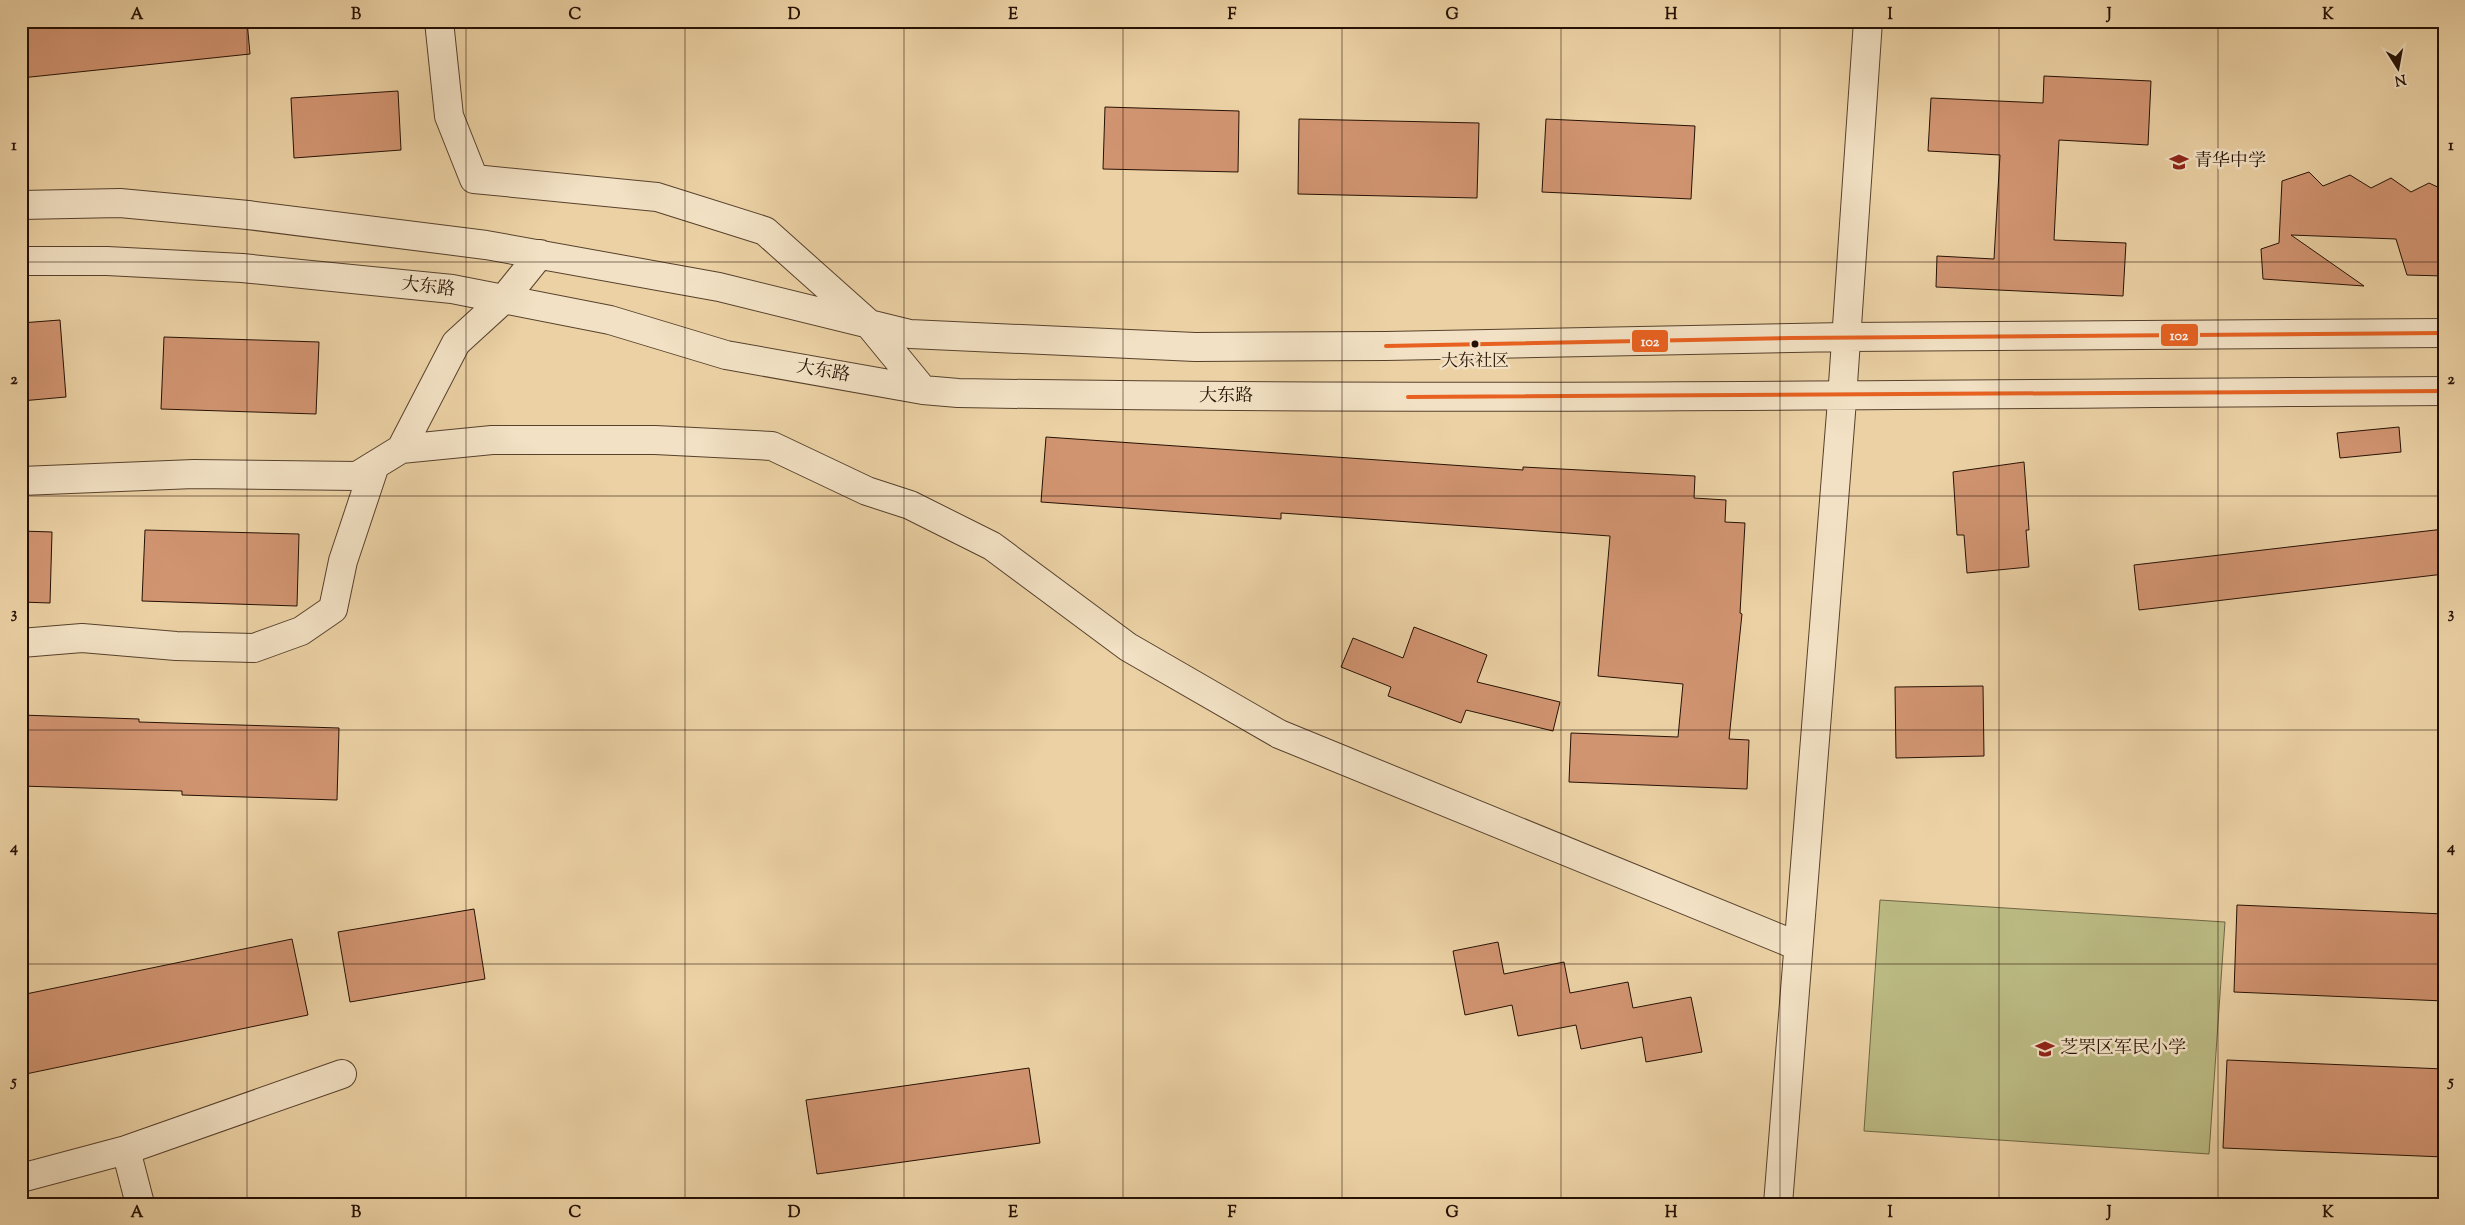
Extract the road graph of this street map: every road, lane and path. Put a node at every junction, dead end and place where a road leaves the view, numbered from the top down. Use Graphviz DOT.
graph roads {
  1 [pos="440,21"];
  2 [pos="1868,21"];
  3 [pos="21,205"];
  4 [pos="540,254"];
  5 [pos="21,261"];
  6 [pos="503,300"];
  7 [pos="868,323"];
  8 [pos="2444,333"];
  9 [pos="1845,337"];
  10 [pos="923,390"];
  11 [pos="2444,391"];
  12 [pos="401,449"];
  13 [pos="375,465"];
  14 [pos="21,481"];
  15 [pos="21,643"];
  16 [pos="1798,946"];
  17 [pos="342,1074"];
  18 [pos="126,1150"];
  19 [pos="21,1178"];
  20 [pos="140,1204"];
  21 [pos="1778,1204"];
  1 -- 7 [label="street"];
  2 -- 9 [label="street"];
  3 -- 4 [label="street"];
  4 -- 6 [label="street"];
  4 -- 7 [label="street"];
  5 -- 6 [label="street, 大东路"];
  6 -- 10 [label="street, 大东路"];
  6 -- 12 [label="street"];
  7 -- 9 [label="street"];
  7 -- 10 [label="street"];
  8 -- 9 [label="street"];
  9 -- 16 [label="street"];
  10 -- 11 [label="street, 大东路"];
  12 -- 13 [label="street"];
  12 -- 16 [label="street"];
  13 -- 14 [label="street"];
  13 -- 15 [label="street"];
  16 -- 21 [label="street"];
  17 -- 18 [label="street"];
  18 -- 19 [label="street"];
  18 -- 20 [label="street"];
}
